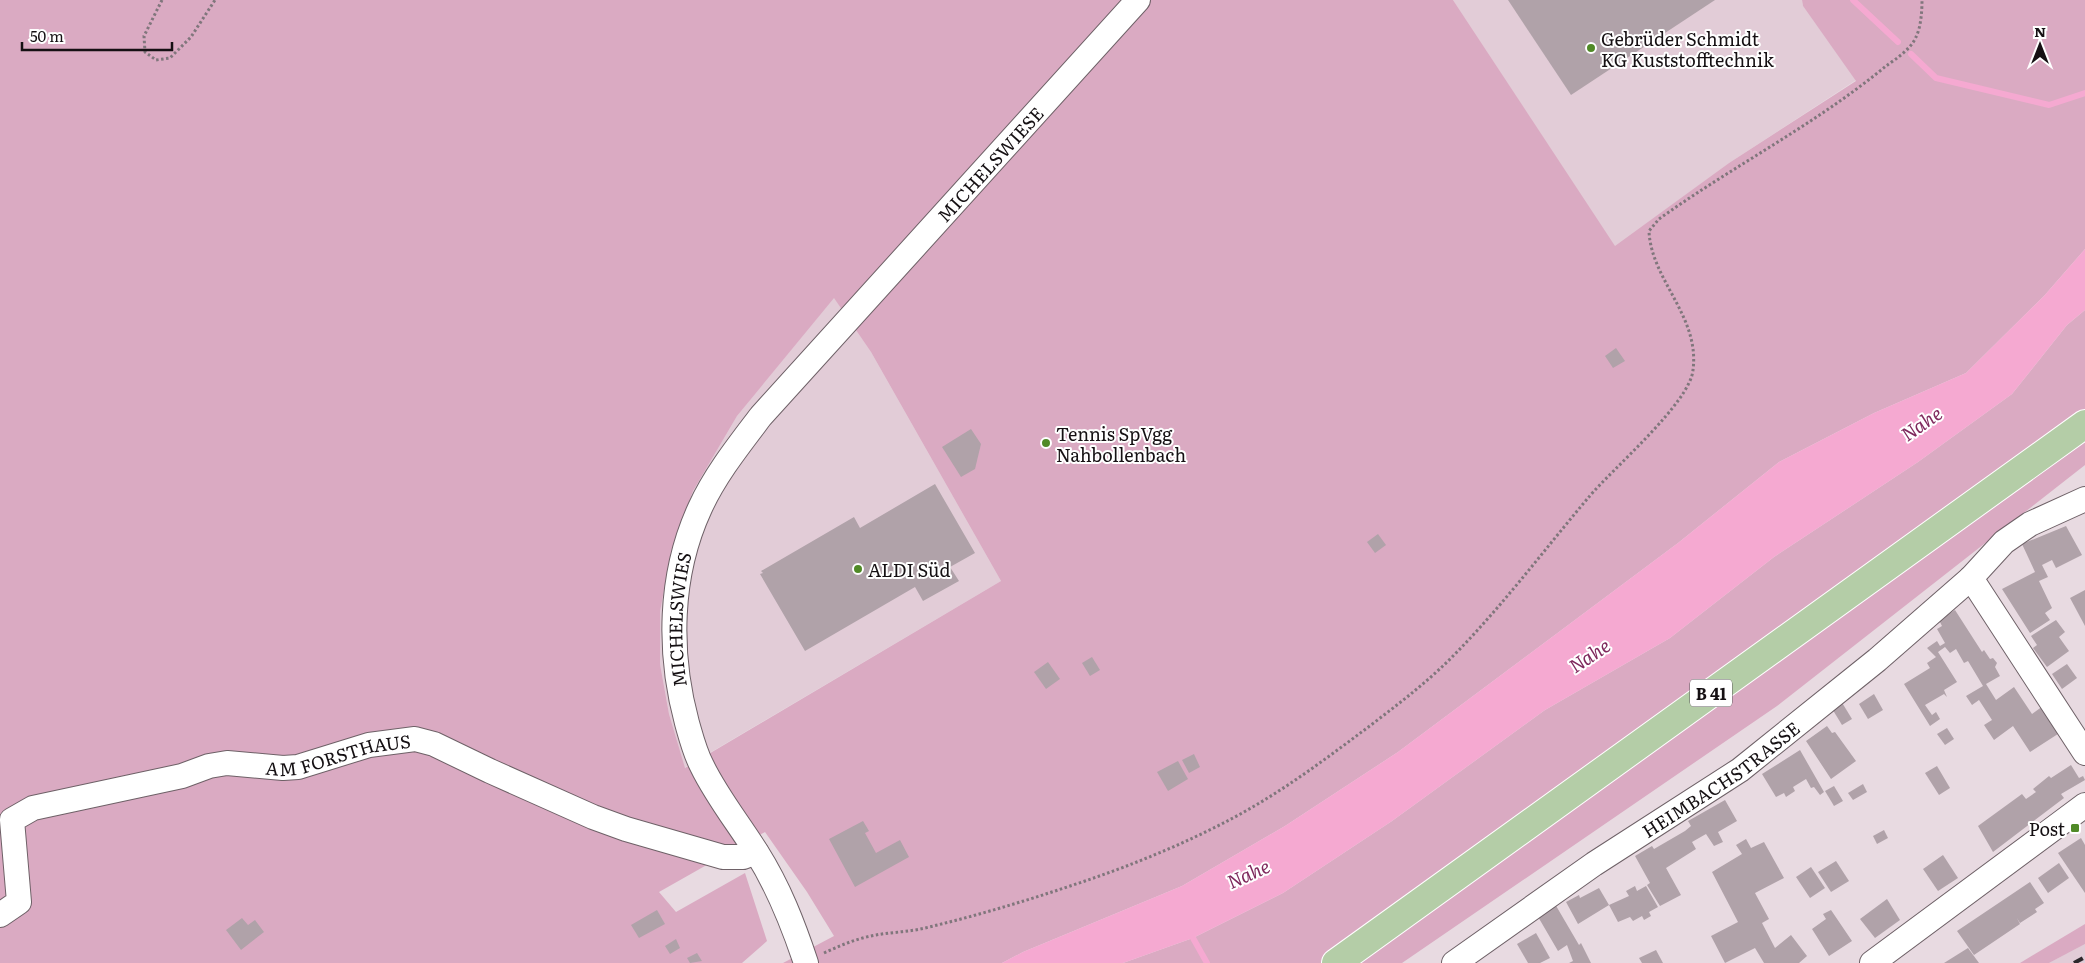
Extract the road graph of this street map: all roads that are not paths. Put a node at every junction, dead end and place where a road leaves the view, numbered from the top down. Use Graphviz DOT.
graph roads {
  1 [pos="1138,0"];
  2 [pos="840,328"];
  3 [pos="2085,424"];
  4 [pos="2085,499"];
  5 [pos="1972,578"];
  6 [pos="2085,753"];
  7 [pos="2085,805"];
  8 [pos="756,852"];
  9 [pos="0,915"];
  10 [pos="806,962"];
  11 [pos="1336,963"];
  12 [pos="1454,963"];
  13 [pos="1872,963"];
  1 -- 2 [label="street, MICHELSWIESE"];
  2 -- 8 [label="street, MICHELSWIES"];
  3 -- 11 [label="main road, B 41"];
  4 -- 5 [label="street, HEIMBACHSTRASSE"];
  5 -- 6 [label="street"];
  5 -- 12 [label="street, HEIMBACHSTRASSE"];
  7 -- 13 [label="street"];
  8 -- 9 [label="street, AM FORSTHAUS"];
  8 -- 10 [label="street, MICHELSWIES"];
}
